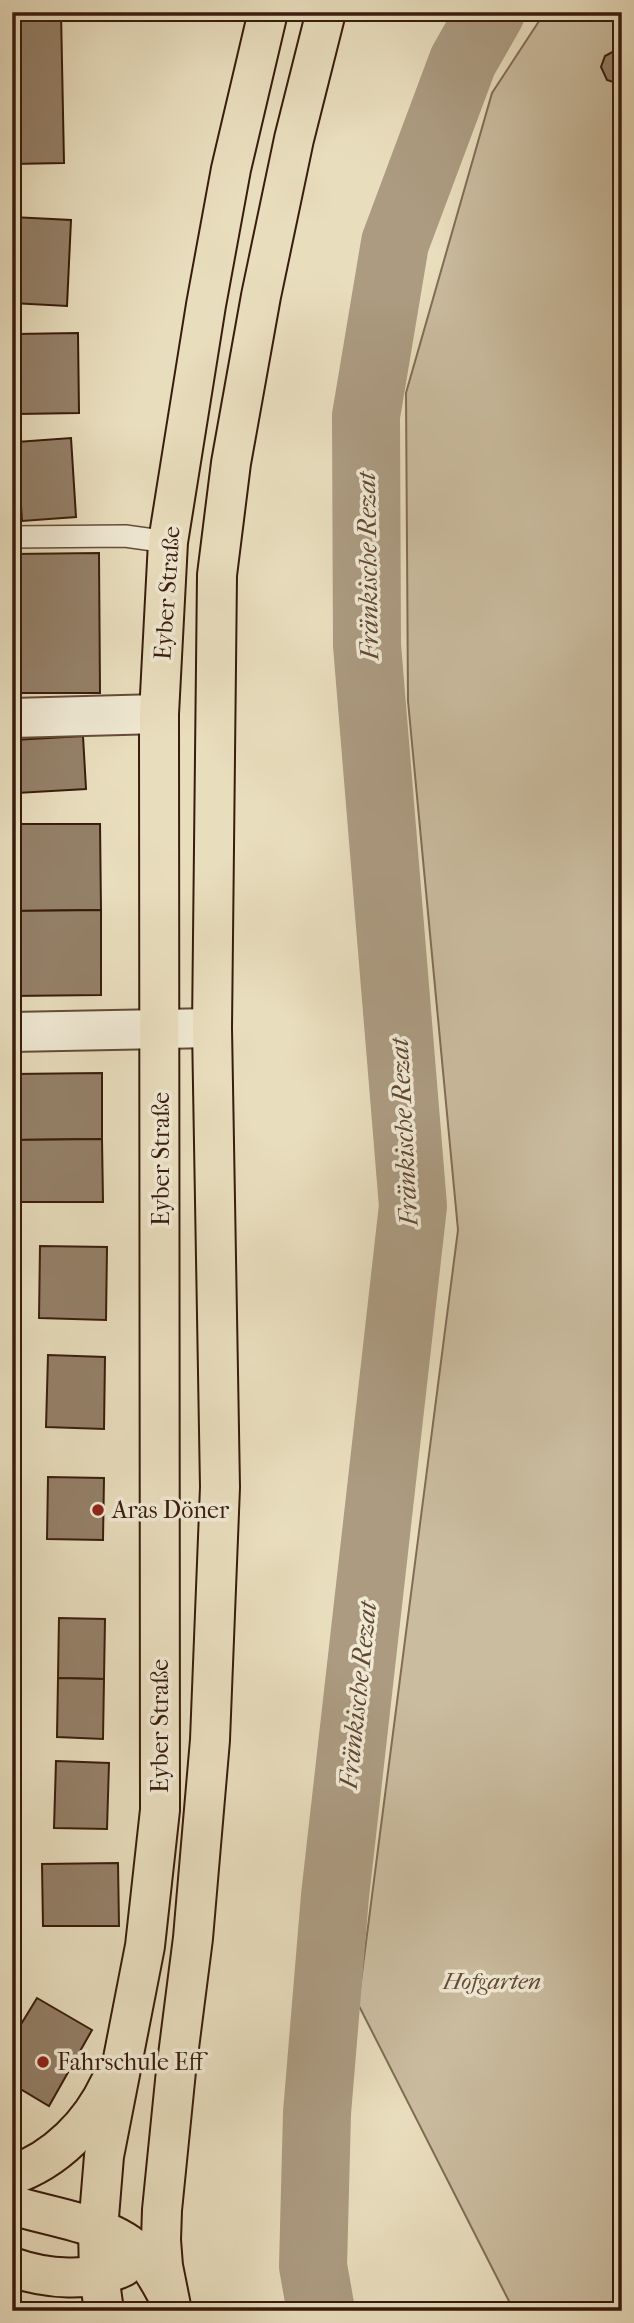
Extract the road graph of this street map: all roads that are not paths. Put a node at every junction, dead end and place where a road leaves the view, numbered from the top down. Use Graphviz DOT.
graph roads {
  1 [pos="268,12"];
  2 [pos="326,12"];
  3 [pos="12,537"];
  4 [pos="168,542"];
  5 [pos="159,714"];
  6 [pos="12,718"];
  7 [pos="212,1028"];
  8 [pos="160,1030"];
  9 [pos="12,1032"];
  10 [pos="126,2049"];
  11 [pos="12,2175"];
  12 [pos="12,2205"];
  13 [pos="162,2210"];
  14 [pos="98,2229"];
  15 [pos="141,2255"];
  16 [pos="12,2267"];
  17 [pos="102,2293"];
  18 [pos="170,2303"];
  1 -- 4 [label="main road, Eyber Straße"];
  2 -- 7 [label="main road, Eyber Straße"];
  3 -- 4 [label="lane"];
  4 -- 5 [label="main road, Eyber Straße"];
  5 -- 6 [label="street"];
  5 -- 8 [label="main road, Eyber Straße"];
  7 -- 8 [label="street"];
  7 -- 13 [label="main road, Eyber Straße"];
  8 -- 9 [label="street"];
  8 -- 10 [label="main road, Eyber Straße"];
  10 -- 11 [label="main road"];
  10 -- 14 [label="main road, Eyber Straße"];
  12 -- 14 [label="main road"];
  13 -- 15 [label="main road"];
  13 -- 18 [label="main road"];
  14 -- 15 [label="main road"];
  14 -- 17 [label="main road, Eyber Straße"];
  15 -- 17 [label="main road"];
  15 -- 18 [label="main road"];
  16 -- 17 [label="main road"];
}
